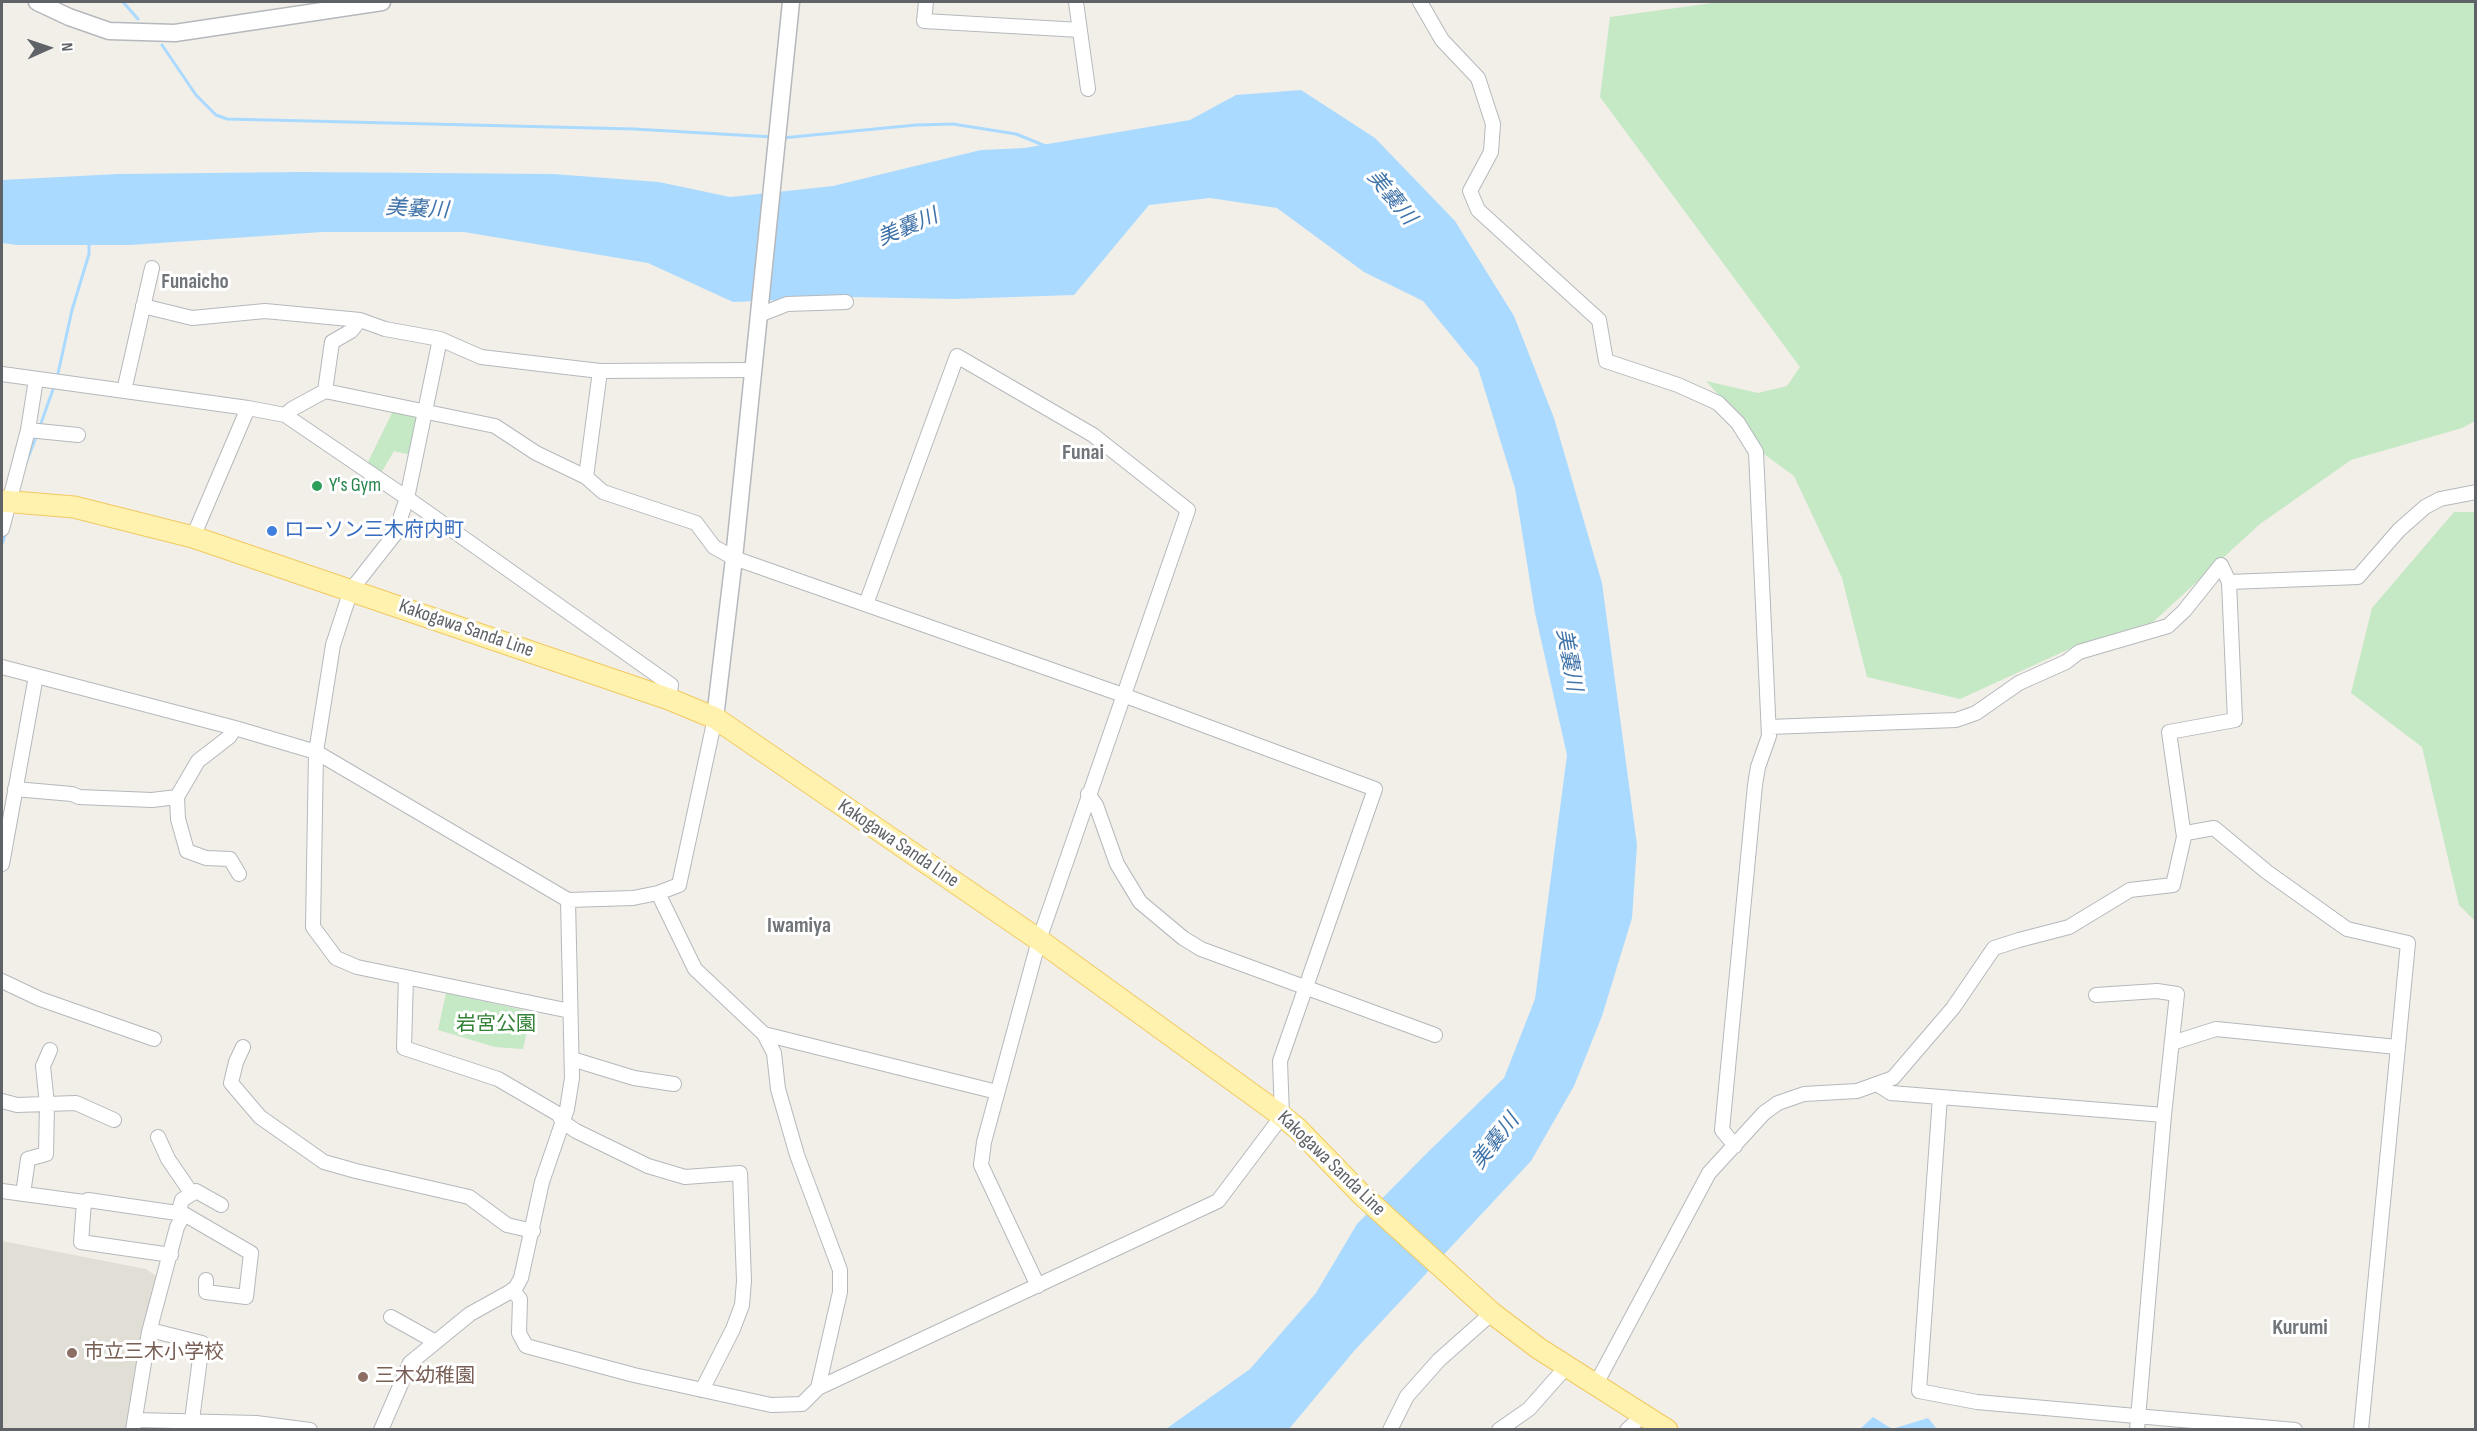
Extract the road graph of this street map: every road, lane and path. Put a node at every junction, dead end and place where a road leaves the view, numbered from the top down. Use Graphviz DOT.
graph roads {
  1 [pos="37,2"];
  2 [pos="382,2"];
  3 [pos="791,2"];
  4 [pos="926,2"];
  5 [pos="1076,2"];
  6 [pos="1420,2"];
  7 [pos="343,4"];
  8 [pos="1080,30"];
  9 [pos="1088,89"];
  10 [pos="152,268"];
  11 [pos="846,302"];
  12 [pos="143,306"];
  13 [pos="759,315"];
  14 [pos="360,320"];
  15 [pos="440,339"];
  16 [pos="752,370"];
  17 [pos="600,371"];
  18 [pos="2,374"];
  19 [pos="36,379"];
  20 [pos="124,390"];
  21 [pos="325,391"];
  22 [pos="249,408"];
  23 [pos="424,411"];
  24 [pos="285,415"];
  25 [pos="28,430"];
  26 [pos="78,435"];
  27 [pos="586,477"];
  28 [pos="2475,492"];
  29 [pos="407,498"];
  30 [pos="5,501"];
  31 [pos="2,529"];
  32 [pos="193,537"];
  33 [pos="734,558"];
  34 [pos="2229,582"];
  35 [pos="351,590"];
  36 [pos="866,604"];
  37 [pos="2,667"];
  38 [pos="36,676"];
  39 [pos="1123,695"];
  40 [pos="669,699"];
  41 [pos="715,718"];
  42 [pos="1769,727"];
  43 [pos="235,728"];
  44 [pos="316,752"];
  45 [pos="15,789"];
  46 [pos="1088,794"];
  47 [pos="177,797"];
  48 [pos="2184,837"];
  49 [pos="2,864"];
  50 [pos="239,874"];
  51 [pos="658,893"];
  52 [pos="568,900"];
  53 [pos="1039,940"];
  54 [pos="406,977"];
  55 [pos="2,981"];
  56 [pos="1306,989"];
  57 [pos="2096,995"];
  58 [pos="570,1011"];
  59 [pos="765,1034"];
  60 [pos="1435,1035"];
  61 [pos="154,1039"];
  62 [pos="2172,1042"];
  63 [pos="243,1047"];
  64 [pos="2397,1047"];
  65 [pos="50,1050"];
  66 [pos="572,1059"];
  67 [pos="674,1084"];
  68 [pos="1877,1084"];
  69 [pos="997,1092"];
  70 [pos="1940,1097"];
  71 [pos="2,1101"];
  72 [pos="47,1104"];
  73 [pos="2164,1115"];
  74 [pos="1282,1116"];
  75 [pos="114,1120"];
  76 [pos="563,1122"];
  77 [pos="158,1137"];
  78 [pos="1735,1146"];
  79 [pos="2,1191"];
  80 [pos="23,1194"];
  81 [pos="192,1194"];
  82 [pos="84,1202"];
  83 [pos="221,1205"];
  84 [pos="181,1214"];
  85 [pos="533,1231"];
  86 [pos="171,1255"];
  87 [pos="206,1280"];
  88 [pos="1038,1286"];
  89 [pos="512,1290"];
  90 [pos="1492,1313"];
  91 [pos="391,1317"];
  92 [pos="150,1330"];
  93 [pos="434,1341"];
  94 [pos="1567,1366"];
  95 [pos="1596,1384"];
  96 [pos="818,1388"];
  97 [pos="702,1390"];
  98 [pos="1643,1415"];
  99 [pos="2138,1415"];
  100 [pos="192,1420"];
  101 [pos="134,1425"];
  102 [pos="168,1425"];
  103 [pos="310,1430"];
  104 [pos="381,1430"];
  105 [pos="1390,1430"];
  106 [pos="1499,1430"];
  107 [pos="1627,1430"];
  108 [pos="1667,1430"];
  109 [pos="2137,1430"];
  110 [pos="2295,1430"];
  111 [pos="2361,1430"];
  1 -- 7 [label="street"];
  2 -- 7 [label="street"];
  3 -- 13 [label="street"];
  4 -- 8 [label="street"];
  5 -- 8 [label="street"];
  6 -- 42 [label="street"];
  8 -- 9 [label="street"];
  10 -- 12 [label="street"];
  11 -- 13 [label="street"];
  12 -- 14 [label="street"];
  12 -- 20 [label="street"];
  13 -- 16 [label="street"];
  14 -- 15 [label="street"];
  14 -- 21 [label="street"];
  15 -- 17 [label="street"];
  15 -- 23 [label="street"];
  16 -- 17 [label="street"];
  16 -- 33 [label="street"];
  17 -- 27 [label="street"];
  18 -- 19 [label="street"];
  19 -- 20 [label="street"];
  19 -- 25 [label="street"];
  20 -- 22 [label="street"];
  21 -- 23 [label="street"];
  21 -- 24 [label="street"];
  22 -- 24 [label="street"];
  22 -- 32 [label="street"];
  23 -- 27 [label="street"];
  23 -- 29 [label="street"];
  24 -- 29 [label="street"];
  25 -- 26 [label="street"];
  25 -- 30 [label="street"];
  27 -- 33 [label="street"];
  28 -- 34 [label="street"];
  29 -- 35 [label="street"];
  29 -- 40 [label="street"];
  30 -- 31 [label="street"];
  30 -- 32 [label="main road, Kakogawa Sanda Line"];
  32 -- 35 [label="main road, Kakogawa Sanda Line"];
  33 -- 36 [label="street"];
  33 -- 41 [label="street"];
  34 -- 42 [label="street"];
  34 -- 48 [label="street"];
  35 -- 40 [label="main road, Kakogawa Sanda Line"];
  35 -- 44 [label="street"];
  36 -- 39 [label="street"];
  36 -- 39 [label="street"];
  37 -- 38 [label="street"];
  38 -- 43 [label="street"];
  38 -- 45 [label="street"];
  39 -- 46 [label="street"];
  39 -- 56 [label="street"];
  40 -- 41 [label="main road, Kakogawa Sanda Line"];
  41 -- 51 [label="street"];
  41 -- 53 [label="main road, Kakogawa Sanda Line"];
  42 -- 78 [label="street"];
  43 -- 44 [label="street"];
  43 -- 47 [label="street"];
  44 -- 52 [label="street"];
  44 -- 54 [label="street"];
  45 -- 47 [label="street"];
  45 -- 49 [label="street"];
  46 -- 53 [label="street"];
  46 -- 56 [label="street"];
  47 -- 50 [label="street"];
  48 -- 64 [label="street"];
  48 -- 68 [label="street"];
  51 -- 52 [label="street"];
  51 -- 59 [label="street"];
  52 -- 58 [label="street"];
  53 -- 69 [label="street"];
  53 -- 74 [label="main road, Kakogawa Sanda Line"];
  54 -- 58 [label="street"];
  54 -- 76 [label="street"];
  55 -- 61 [label="street"];
  56 -- 60 [label="street"];
  56 -- 74 [label="street"];
  57 -- 62 [label="street"];
  58 -- 66 [label="street"];
  59 -- 69 [label="street"];
  59 -- 96 [label="street"];
  62 -- 64 [label="street"];
  62 -- 73 [label="street"];
  63 -- 85 [label="street"];
  64 -- 111 [label="street"];
  65 -- 72 [label="street"];
  66 -- 67 [label="street"];
  66 -- 76 [label="street"];
  68 -- 70 [label="street"];
  68 -- 78 [label="street"];
  69 -- 88 [label="street"];
  70 -- 73 [label="street"];
  70 -- 99 [label="street"];
  71 -- 72 [label="street"];
  72 -- 75 [label="street"];
  72 -- 80 [label="street"];
  73 -- 99 [label="street"];
  74 -- 88 [label="street"];
  74 -- 90 [label="main road, Kakogawa Sanda Line"];
  76 -- 85 [label="street"];
  76 -- 97 [label="street"];
  77 -- 81 [label="street"];
  78 -- 95 [label="street"];
  79 -- 80 [label="street"];
  80 -- 82 [label="street"];
  81 -- 83 [label="street"];
  81 -- 84 [label="street"];
  82 -- 84 [label="street"];
  82 -- 86 [label="street"];
  84 -- 86 [label="street"];
  84 -- 87 [label="street"];
  85 -- 89 [label="street"];
  86 -- 92 [label="street"];
  88 -- 96 [label="street"];
  89 -- 93 [label="street"];
  89 -- 97 [label="street"];
  90 -- 94 [label="main road, Kakogawa Sanda Line"];
  90 -- 105 [label="street"];
  91 -- 93 [label="street"];
  92 -- 100 [label="street"];
  92 -- 101 [label="street"];
  93 -- 104 [label="street"];
  94 -- 95 [label="main road, Kakogawa Sanda Line"];
  94 -- 106 [label="street"];
  95 -- 98 [label="main road, Kakogawa Sanda Line"];
  96 -- 97 [label="street"];
  98 -- 107 [label="street"];
  98 -- 108 [label="main road, Kakogawa Sanda Line"];
  99 -- 109 [label="street"];
  99 -- 110 [label="street"];
  100 -- 102 [label="street"];
  100 -- 103 [label="street"];
  101 -- 102 [label="street"];
}
